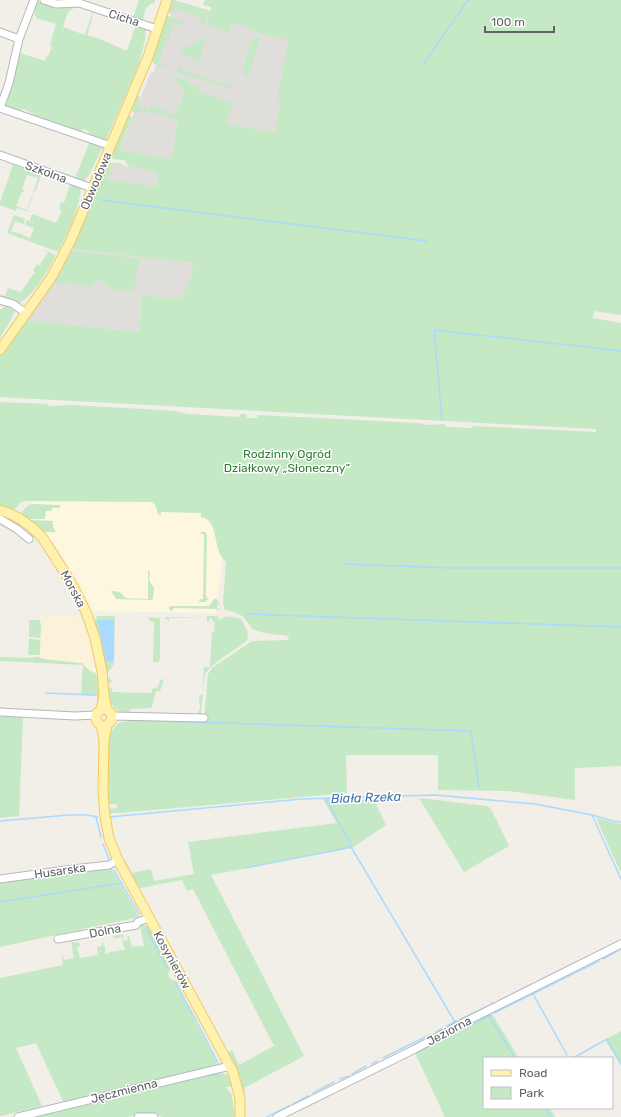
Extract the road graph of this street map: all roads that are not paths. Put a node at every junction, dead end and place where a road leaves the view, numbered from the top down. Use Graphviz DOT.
graph roads {
  1 [pos="34,0"];
  2 [pos="44,0"];
  3 [pos="167,0"];
  4 [pos="157,29"];
  5 [pos="0,32"];
  6 [pos="20,39"];
  7 [pos="0,108"];
  8 [pos="111,146"];
  9 [pos="0,156"];
  10 [pos="92,188"];
  11 [pos="0,300"];
  12 [pos="26,313"];
  13 [pos="0,350"];
  14 [pos="0,510"];
  15 [pos="0,519"];
  16 [pos="29,539"];
  17 [pos="0,712"];
  18 [pos="104,718"];
  19 [pos="204,718"];
  20 [pos="105,816"];
  21 [pos="118,860"];
  22 [pos="0,879"];
  23 [pos="149,918"];
  24 [pos="58,939"];
  25 [pos="621,944"];
  26 [pos="230,1066"];
  27 [pos="241,1102"];
  28 [pos="18,1117"];
  29 [pos="138,1117"];
  30 [pos="154,1117"];
  31 [pos="240,1117"];
  32 [pos="247,1117"];
  33 [pos="277,1117"];
  1 -- 6 [label="street"];
  2 -- 4 [label="street, Cicha"];
  3 -- 4 [label="main road, Obwodowa"];
  4 -- 8 [label="main road, Obwodowa"];
  5 -- 6 [label="street"];
  6 -- 7 [label="street"];
  7 -- 8 [label="street"];
  8 -- 10 [label="main road, Obwodowa"];
  9 -- 10 [label="street, Szkolna"];
  10 -- 12 [label="main road, Obwodowa"];
  11 -- 12 [label="street"];
  12 -- 13 [label="main road, Obwodowa"];
  14 -- 18 [label="main road, Morska"];
  15 -- 16 [label="street"];
  17 -- 18 [label="street"];
  18 -- 19 [label="street"];
  18 -- 20 [label="main road, Morska"];
  20 -- 21 [label="main road, Kosynierów"];
  21 -- 22 [label="street, Husarska"];
  21 -- 23 [label="main road, Kosynierów"];
  23 -- 24 [label="street, Dolna"];
  23 -- 26 [label="main road, Kosynierów"];
  25 -- 33 [label="street, Jeziorna"];
  26 -- 27 [label="main road, Kosynierów"];
  26 -- 28 [label="street, Jęczmienna"];
  27 -- 31 [label="main road, Kosynierów"];
  27 -- 32 [label="main road, Kosynierów"];
  29 -- 30 [label="street"];
}
